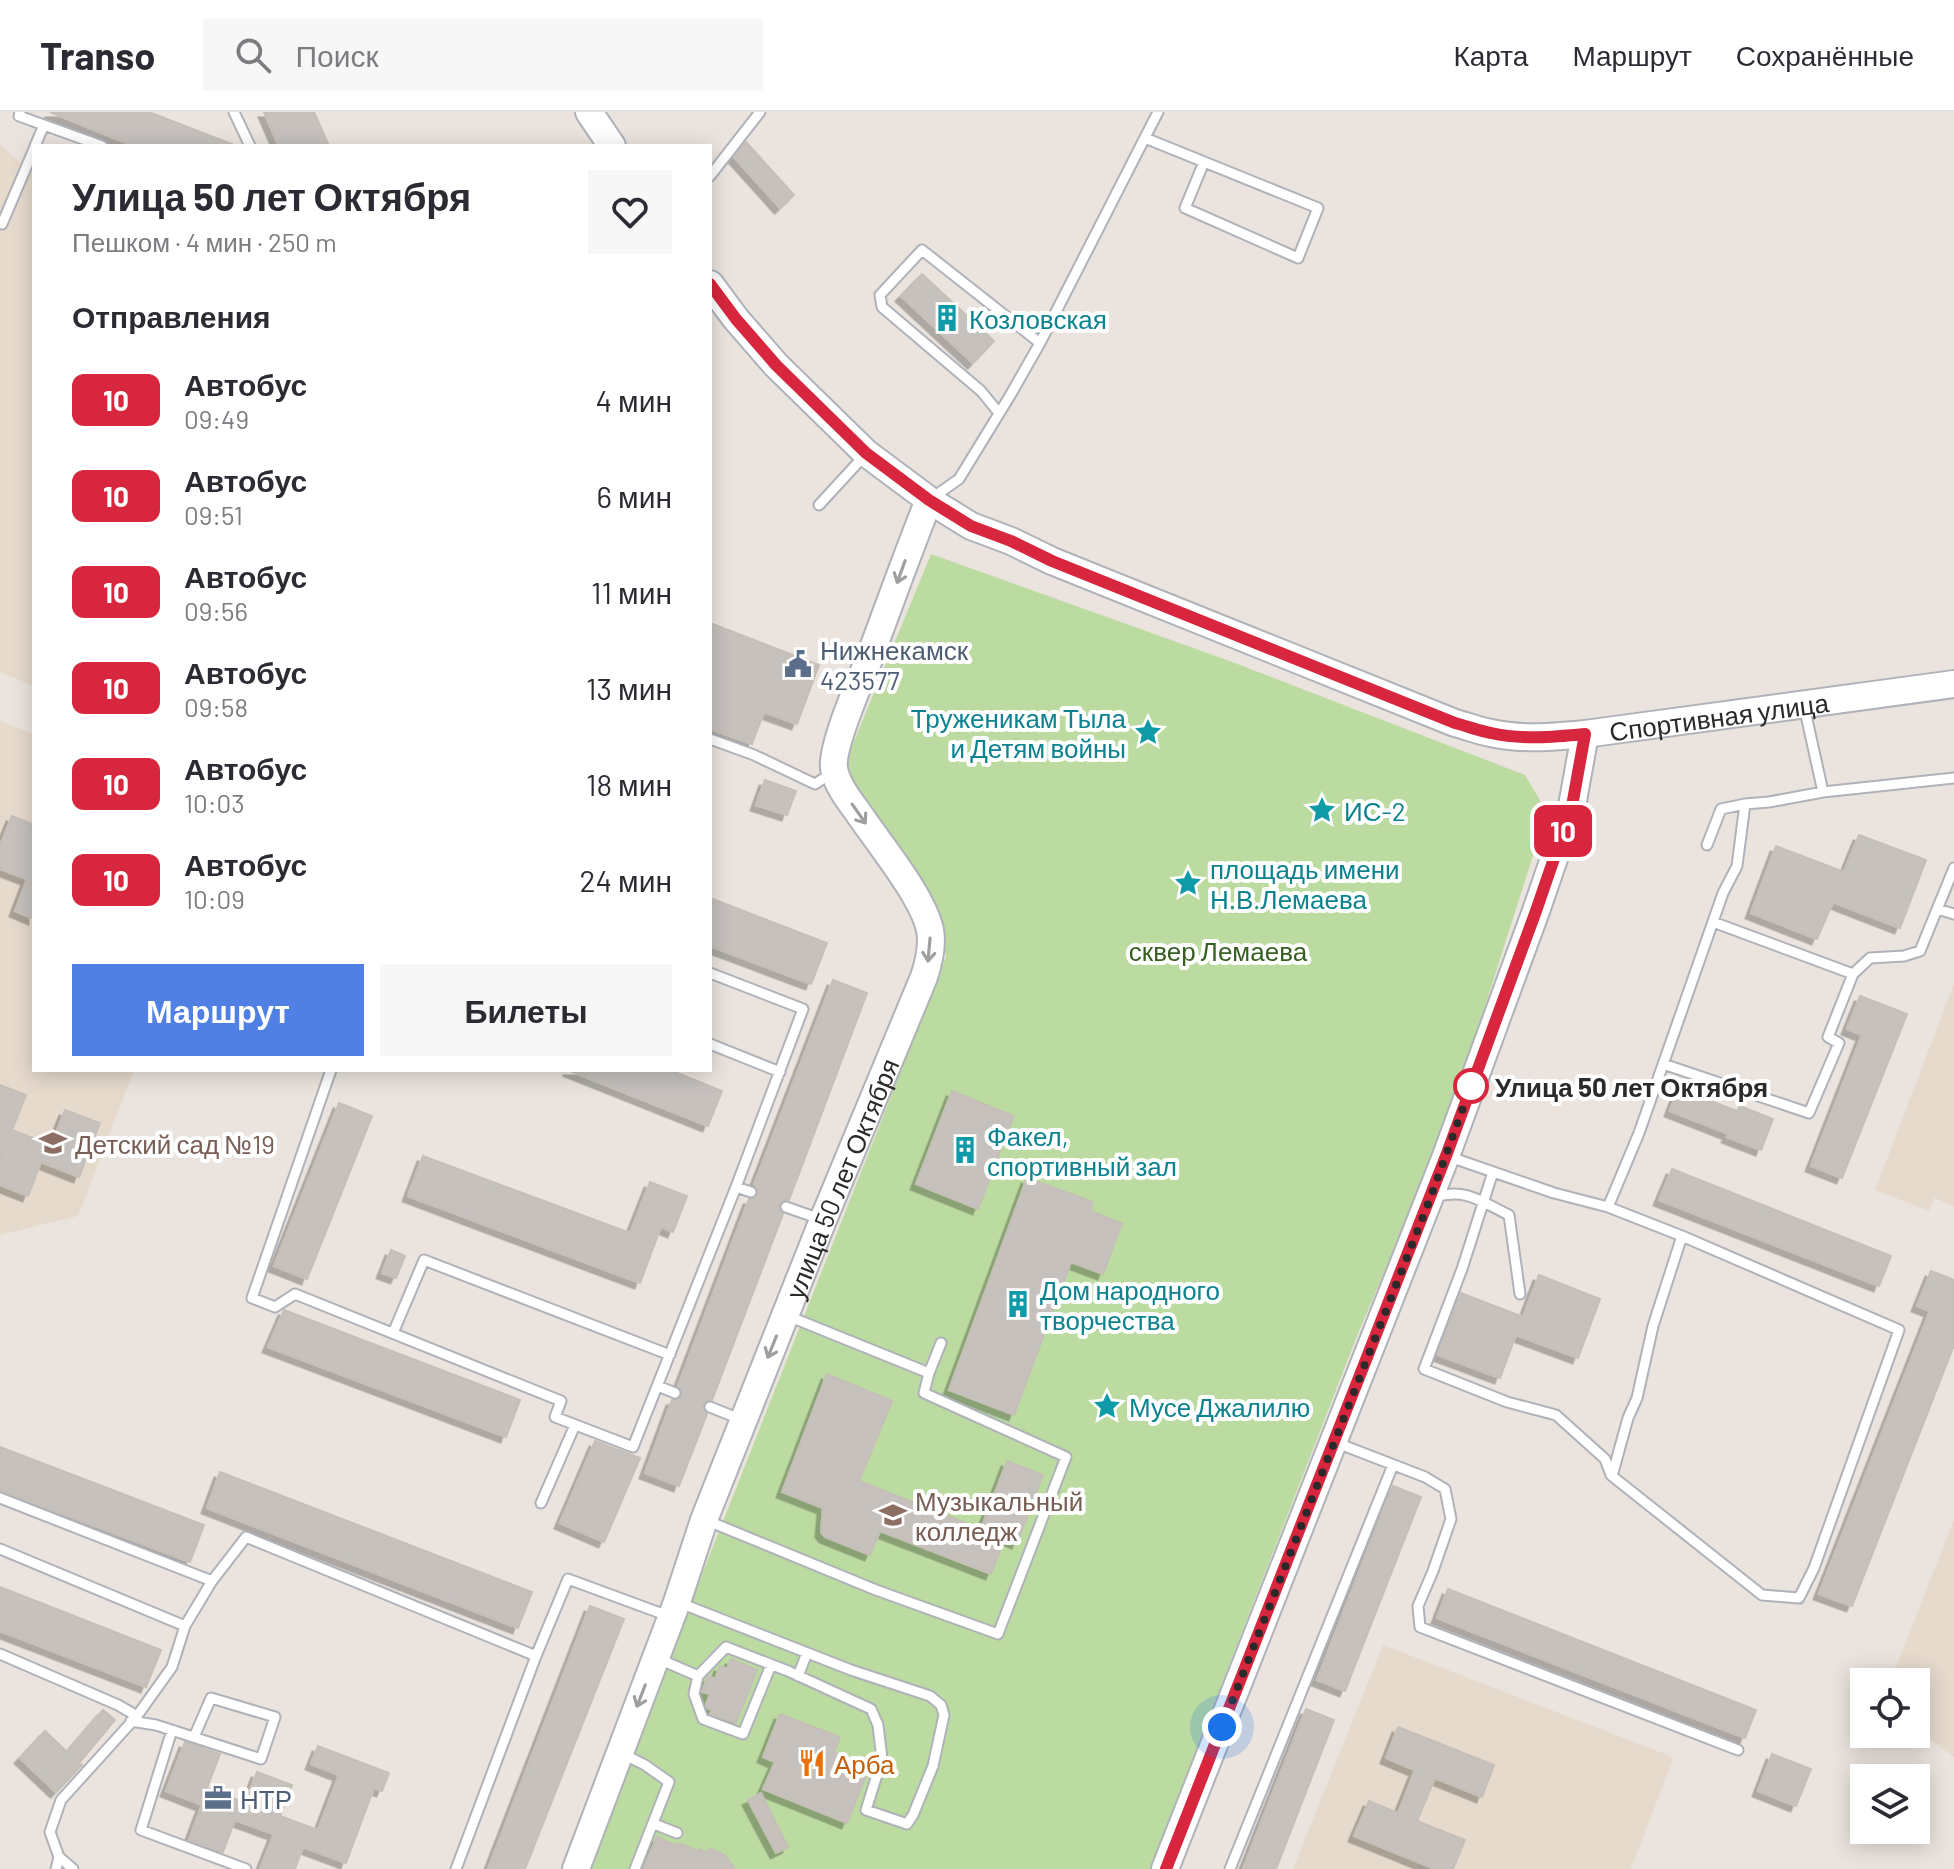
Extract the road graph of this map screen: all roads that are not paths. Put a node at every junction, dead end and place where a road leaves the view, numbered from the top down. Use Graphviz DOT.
graph roads {
  1 [pos="20,112"];
  2 [pos="234,112"];
  3 [pos="589,112"];
  4 [pos="760,112"];
  5 [pos="1158,112"];
  6 [pos="44,125"];
  7 [pos="1145,138"];
  8 [pos="35,144"];
  9 [pos="96,144"];
  10 [pos="249,144"];
  11 [pos="611,144"];
  12 [pos="32,152"];
  13 [pos="1204,162"];
  14 [pos="712,173"];
  15 [pos="0,223"];
  16 [pos="712,287"];
  17 [pos="1040,343"];
  18 [pos="999,413"];
  19 [pos="866,453"];
  20 [pos="929,500"];
  21 [pos="819,505"];
  22 [pos="1954,684"];
  23 [pos="1803,704"];
  24 [pos="1585,734"];
  25 [pos="712,740"];
  26 [pos="834,771"];
  27 [pos="1954,778"];
  28 [pos="1823,792"];
  29 [pos="1745,804"];
  30 [pos="1707,845"];
  31 [pos="1954,868"];
  32 [pos="1937,909"];
  33 [pos="1954,914"];
  34 [pos="1713,922"];
  35 [pos="712,974"];
  36 [pos="1853,974"];
  37 [pos="712,1045"];
  38 [pos="1663,1064"];
  39 [pos="330,1072"];
  40 [pos="780,1072"];
  41 [pos="1446,1156"];
  42 [pos="1493,1172"];
  43 [pos="736,1187"];
  44 [pos="751,1192"];
  45 [pos="1430,1199"];
  46 [pos="1484,1202"];
  47 [pos="786,1207"];
  48 [pos="1608,1207"];
  49 [pos="823,1220"];
  50 [pos="1682,1236"];
  51 [pos="1520,1294"];
  52 [pos="785,1315"];
  53 [pos="393,1333"];
  54 [pos="941,1343"];
  55 [pos="670,1355"];
  56 [pos="929,1373"];
  57 [pos="658,1386"];
  58 [pos="675,1393"];
  59 [pos="710,1407"];
  60 [pos="743,1420"];
  61 [pos="575,1425"];
  62 [pos="1334,1442"];
  63 [pos="1393,1465"];
  64 [pos="1612,1476"];
  65 [pos="0,1498"];
  66 [pos="541,1503"];
  67 [pos="704,1520"];
  68 [pos="0,1549"];
  69 [pos="212,1581"];
  70 [pos="674,1609"];
  71 [pos="185,1626"];
  72 [pos="807,1653"];
  73 [pos="0,1654"];
  74 [pos="536,1656"];
  75 [pos="655,1658"];
  76 [pos="771,1665"];
  77 [pos="698,1676"];
  78 [pos="798,1676"];
  79 [pos="134,1719"];
  80 [pos="172,1730"];
  81 [pos="194,1737"];
  82 [pos="1738,1750"];
  83 [pos="620,1753"];
  84 [pos="654,1824"];
  85 [pos="677,1833"];
  86 [pos="59,1857"];
  87 [pos="56,1869"];
  88 [pos="73,1869"];
  89 [pos="246,1869"];
  90 [pos="456,1869"];
  91 [pos="576,1869"];
  92 [pos="635,1869"];
  93 [pos="1165,1869"];
  94 [pos="1230,1869"];
  1 -- 6 [label="lane"];
  2 -- 10 [label="lane"];
  3 -- 11 [label="street"];
  4 -- 14 [label="lane"];
  5 -- 7 [label="lane"];
  6 -- 8 [label="lane"];
  6 -- 9 [label="lane"];
  7 -- 13 [label="lane"];
  7 -- 17 [label="lane"];
  12 -- 15 [label="lane"];
  13 -- 13 [label="lane"];
  16 -- 19 [label="street, Спортивная улица"];
  17 -- 18 [label="lane"];
  17 -- 18 [label="lane"];
  18 -- 20 [label="lane"];
  19 -- 20 [label="street, Спортивная улица"];
  19 -- 21 [label="lane"];
  20 -- 24 [label="street, Спортивная улица"];
  20 -- 26 [label="street, one-way"];
  22 -- 23 [label="street, Спортивная улица"];
  23 -- 24 [label="street, Спортивная улица"];
  23 -- 28 [label="lane"];
  24 -- 41 [label="street"];
  25 -- 26 [label="lane"];
  26 -- 49 [label="street, улица 50 лет Октября, one-way"];
  27 -- 28 [label="lane"];
  28 -- 29 [label="lane"];
  29 -- 30 [label="lane"];
  29 -- 34 [label="lane"];
  31 -- 32 [label="lane"];
  32 -- 33 [label="lane"];
  32 -- 36 [label="lane"];
  34 -- 36 [label="lane"];
  34 -- 38 [label="lane"];
  35 -- 40 [label="lane"];
  36 -- 38 [label="lane"];
  37 -- 40 [label="lane"];
  38 -- 48 [label="lane"];
  39 -- 53 [label="lane"];
  40 -- 43 [label="lane"];
  41 -- 42 [label="lane"];
  41 -- 45 [label="street"];
  42 -- 46 [label="lane"];
  42 -- 48 [label="lane"];
  43 -- 44 [label="lane"];
  43 -- 55 [label="lane"];
  45 -- 46 [label="lane"];
  45 -- 62 [label="street"];
  46 -- 51 [label="lane"];
  46 -- 64 [label="lane"];
  47 -- 49 [label="lane"];
  48 -- 50 [label="lane"];
  49 -- 52 [label="street, улица 50 лет Октября"];
  50 -- 64 [label="lane"];
  50 -- 64 [label="lane"];
  52 -- 56 [label="lane"];
  52 -- 60 [label="street, улица 50 лет Октября, one-way"];
  53 -- 55 [label="lane"];
  53 -- 61 [label="lane"];
  54 -- 56 [label="lane"];
  55 -- 57 [label="lane"];
  56 -- 67 [label="lane"];
  57 -- 58 [label="lane"];
  57 -- 61 [label="lane"];
  59 -- 60 [label="lane"];
  60 -- 67 [label="street, улица 50 лет Октября"];
  61 -- 66 [label="lane"];
  62 -- 63 [label="lane"];
  62 -- 93 [label="street"];
  63 -- 82 [label="lane"];
  63 -- 94 [label="lane"];
  65 -- 69 [label="lane"];
  67 -- 70 [label="street, улица 50 лет Октября"];
  68 -- 71 [label="lane"];
  69 -- 71 [label="lane"];
  69 -- 74 [label="lane"];
  70 -- 72 [label="lane"];
  70 -- 74 [label="lane"];
  70 -- 75 [label="street, улица 50 лет Октября"];
  71 -- 79 [label="lane"];
  72 -- 78 [label="lane"];
  72 -- 78 [label="lane"];
  73 -- 79 [label="lane"];
  74 -- 90 [label="lane"];
  75 -- 77 [label="lane"];
  75 -- 83 [label="street, улица 50 лет Октября, one-way"];
  76 -- 77 [label="lane"];
  76 -- 77 [label="lane"];
  76 -- 78 [label="lane"];
  79 -- 80 [label="lane"];
  79 -- 86 [label="lane"];
  80 -- 81 [label="lane"];
  80 -- 89 [label="lane"];
  81 -- 81 [label="lane"];
  83 -- 84 [label="lane"];
  83 -- 91 [label="street, улица 50 лет Октября"];
  84 -- 85 [label="lane"];
  84 -- 92 [label="lane"];
  86 -- 87 [label="lane"];
  86 -- 88 [label="lane"];
}
